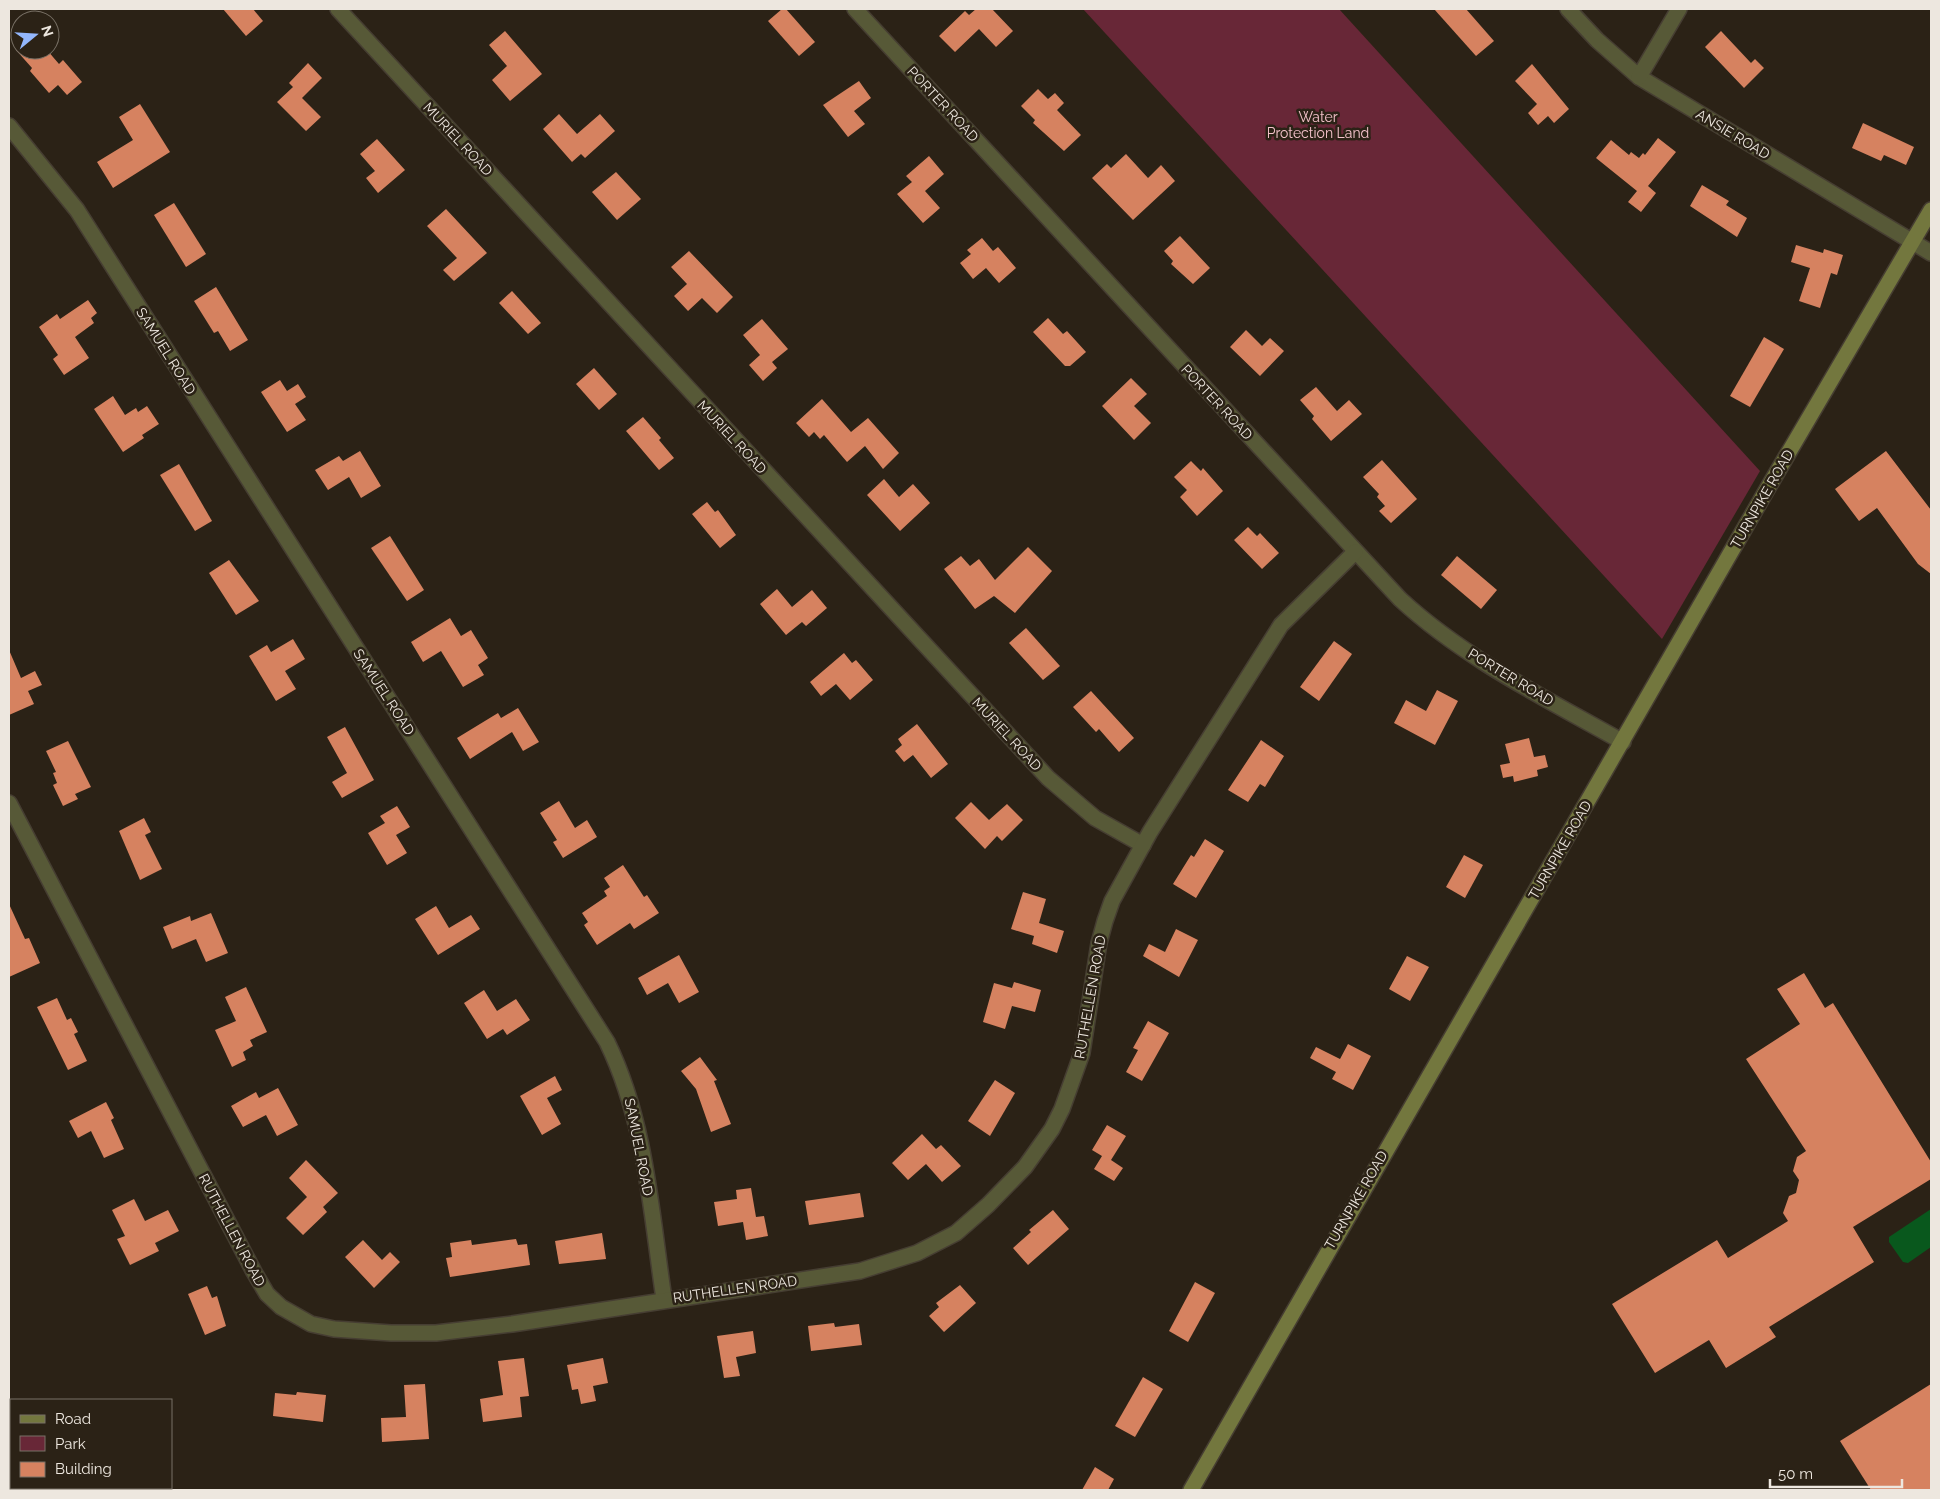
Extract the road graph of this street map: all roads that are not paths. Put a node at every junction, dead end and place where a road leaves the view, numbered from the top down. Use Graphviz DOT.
graph roads {
  1 [pos="338,9"];
  2 [pos="855,9"];
  3 [pos="1568,9"];
  4 [pos="1679,9"];
  5 [pos="1639,77"];
  6 [pos="9,126"];
  7 [pos="1931,210"];
  8 [pos="1912,241"];
  9 [pos="1931,253"];
  10 [pos="1355,552"];
  11 [pos="1623,742"];
  12 [pos="9,803"];
  13 [pos="1143,845"];
  14 [pos="664,1299"];
  15 [pos="1190,1490"];
  1 -- 13 [label="street, MURIEL ROAD"];
  2 -- 10 [label="street, PORTER ROAD"];
  3 -- 5 [label="street, ANSIE ROAD"];
  4 -- 5 [label="street"];
  5 -- 8 [label="street, ANSIE ROAD"];
  6 -- 14 [label="street, SAMUEL ROAD"];
  7 -- 8 [label="main road, TURNPIKE ROAD"];
  8 -- 9 [label="street, ANSIE ROAD"];
  8 -- 11 [label="main road, TURNPIKE ROAD"];
  10 -- 11 [label="street, PORTER ROAD"];
  10 -- 13 [label="street, RUTHELLEN ROAD"];
  11 -- 15 [label="main road, TURNPIKE ROAD"];
  12 -- 14 [label="street, RUTHELLEN ROAD"];
  13 -- 14 [label="street, RUTHELLEN ROAD"];
}
